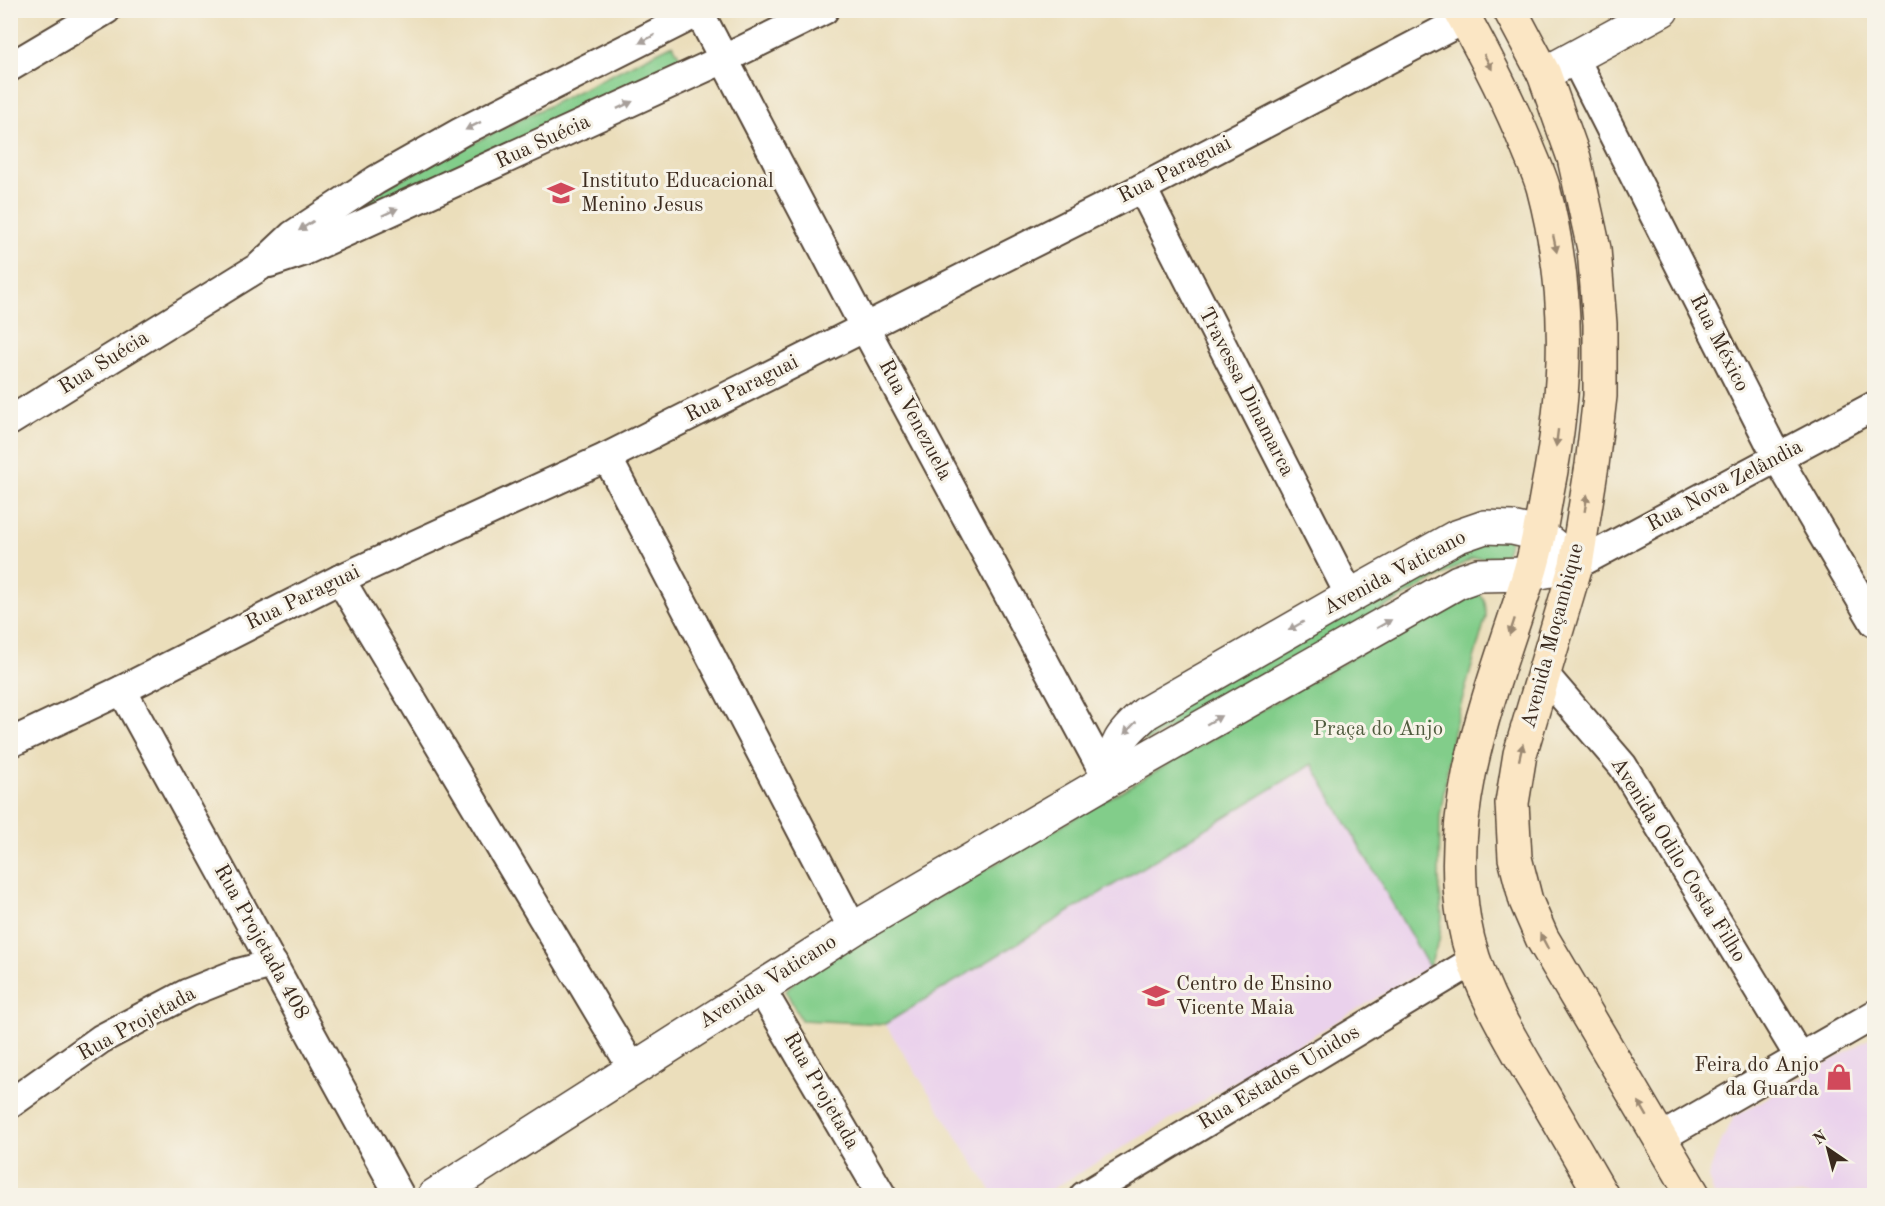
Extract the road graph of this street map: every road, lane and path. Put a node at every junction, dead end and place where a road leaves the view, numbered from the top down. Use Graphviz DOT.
graph roads {
  1 [pos="106,10"];
  2 [pos="824,10"];
  3 [pos="1510,10"];
  4 [pos="1662,10"];
  5 [pos="699,11"];
  6 [pos="1462,15"];
  7 [pos="1575,58"];
  8 [pos="724,59"];
  9 [pos="10,67"];
  10 [pos="1544,74"];
  11 [pos="1142,188"];
  12 [pos="259,267"];
  13 [pos="865,328"];
  14 [pos="1875,406"];
  15 [pos="10,421"];
  16 [pos="607,457"];
  17 [pos="1778,459"];
  18 [pos="1539,534"];
  19 [pos="1576,565"];
  20 [pos="1530,574"];
  21 [pos="340,579"];
  22 [pos="1350,596"];
  23 [pos="1875,622"];
  24 [pos="1543,673"];
  25 [pos="122,690"];
  26 [pos="10,743"];
  27 [pos="1108,780"];
  28 [pos="853,929"];
  29 [pos="1473,961"];
  30 [pos="273,964"];
  31 [pos="760,987"];
  32 [pos="1875,1015"];
  33 [pos="1800,1058"];
  34 [pos="633,1069"];
  35 [pos="10,1104"];
  36 [pos="1660,1138"];
  37 [pos="1687,1193"];
  38 [pos="400,1196"];
  39 [pos="434,1196"];
  40 [pos="882,1196"];
  41 [pos="1084,1196"];
  42 [pos="1602,1196"];
  1 -- 9 [label="street"];
  2 -- 8 [label="street, Rua Suécia"];
  3 -- 10 [label="main road, Avenida Moçambique"];
  4 -- 7 [label="street"];
  5 -- 8 [label="street, Rua Venezuela"];
  5 -- 12 [label="street, Rua Suécia, one-way"];
  6 -- 11 [label="street, Rua Paraguai"];
  6 -- 18 [label="main road, Avenida Moçambique, one-way"];
  7 -- 10 [label="street"];
  7 -- 17 [label="street, Rua México"];
  12 -- 8 [label="street, Rua Suécia, one-way"];
  8 -- 13 [label="street, Rua Venezuela"];
  19 -- 10 [label="main road, Avenida Moçambique, one-way"];
  11 -- 13 [label="street, Rua Paraguai"];
  11 -- 22 [label="street, Travessa Dinamarca"];
  12 -- 15 [label="street, Rua Suécia"];
  13 -- 16 [label="street, Rua Paraguai"];
  13 -- 27 [label="street, Rua Venezuela"];
  14 -- 17 [label="street, Rua Nova Zelândia"];
  16 -- 21 [label="street, Rua Paraguai"];
  16 -- 28 [label="street"];
  17 -- 19 [label="street, Rua Nova Zelândia"];
  17 -- 23 [label="street, Rua México"];
  18 -- 19 [label="street, Avenida Vaticano"];
  18 -- 20 [label="main road, Avenida Moçambique"];
  18 -- 22 [label="street, Avenida Vaticano"];
  19 -- 20 [label="street, Avenida Vaticano"];
  19 -- 24 [label="main road, Avenida Moçambique"];
  27 -- 20 [label="street, Avenida Vaticano, one-way"];
  20 -- 29 [label="main road, Avenida Moçambique, one-way"];
  21 -- 25 [label="street, Rua Paraguai"];
  21 -- 34 [label="street"];
  22 -- 27 [label="street, Avenida Vaticano, one-way"];
  24 -- 33 [label="street, Avenida Odilo Costa Filho"];
  36 -- 24 [label="main road, Avenida Moçambique, one-way"];
  25 -- 26 [label="street, Rua Paraguai"];
  25 -- 30 [label="street, Rua Projetada 408"];
  27 -- 28 [label="street, Avenida Vaticano"];
  28 -- 31 [label="street, Avenida Vaticano"];
  29 -- 41 [label="street, Rua Estados Unidos"];
  29 -- 42 [label="main road, Avenida Moçambique"];
  30 -- 35 [label="street, Rua Projetada"];
  30 -- 38 [label="street, Rua Projetada 408"];
  31 -- 34 [label="street, Avenida Vaticano"];
  31 -- 40 [label="street, Rua Projetada"];
  32 -- 33 [label="street"];
  33 -- 36 [label="street"];
  34 -- 39 [label="street, Avenida Vaticano"];
  36 -- 37 [label="main road, Avenida Moçambique"];
}
